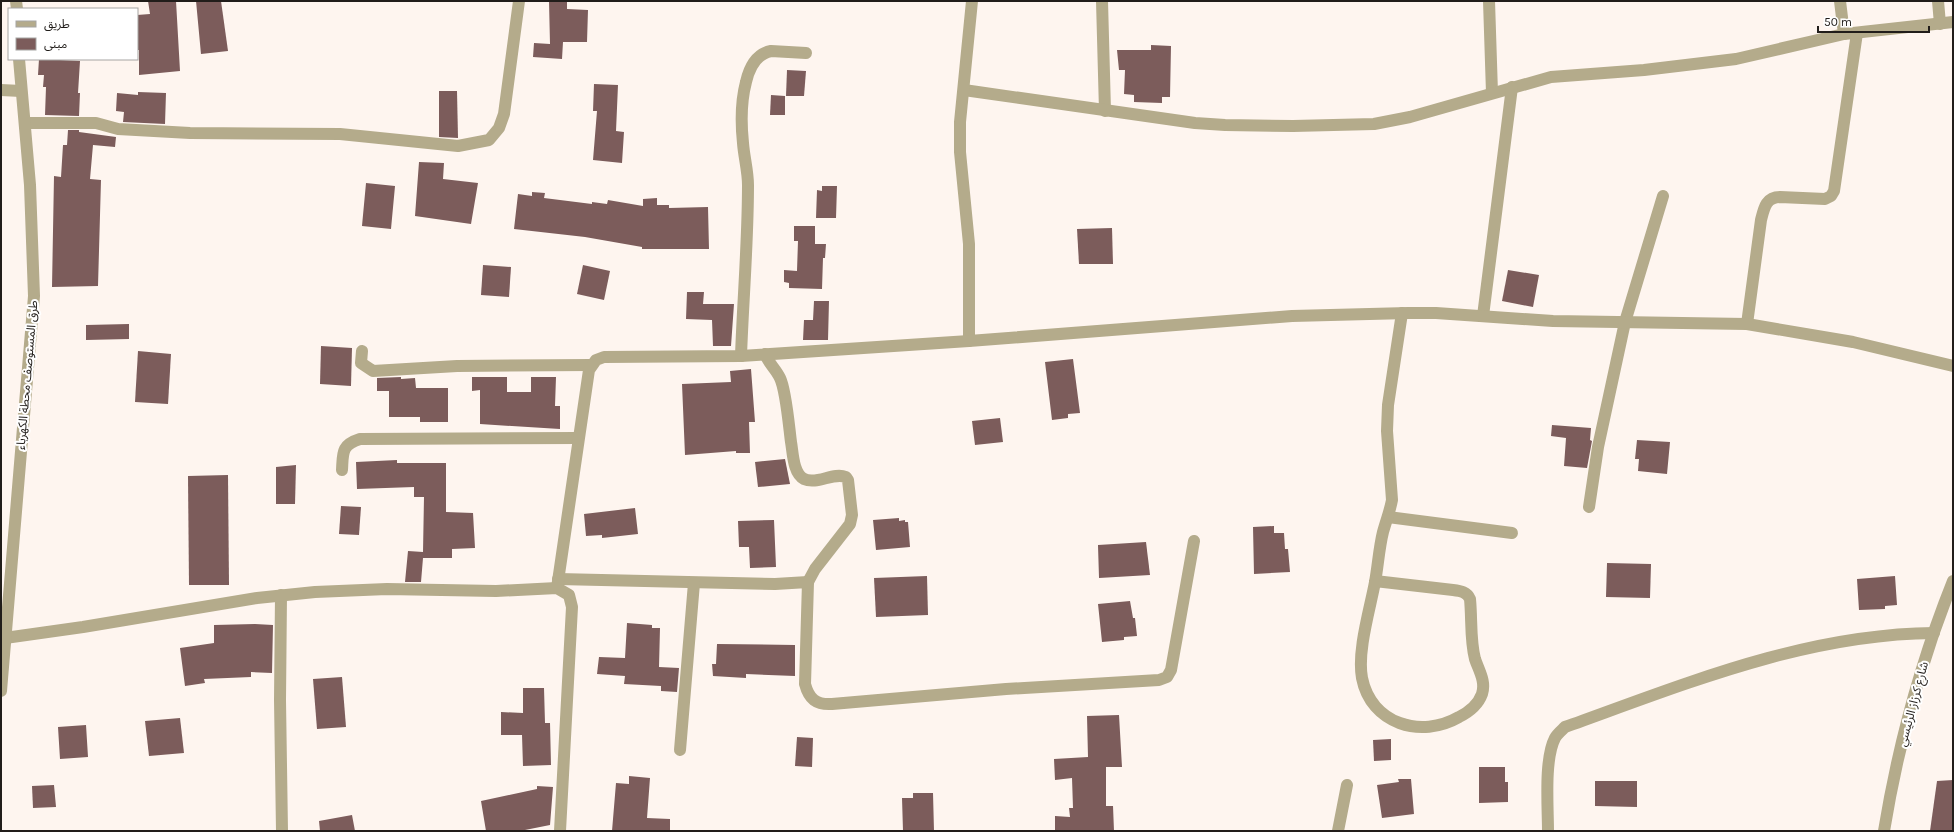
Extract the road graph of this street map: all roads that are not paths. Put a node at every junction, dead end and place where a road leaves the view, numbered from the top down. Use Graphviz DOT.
graph roads {
  1 [pos="519,1"];
  2 [pos="972,1"];
  3 [pos="1102,1"];
  4 [pos="1489,1"];
  5 [pos="1840,1"];
  6 [pos="1938,1"];
  7 [pos="1953,22"];
  8 [pos="1940,24"];
  9 [pos="1857,33"];
  10 [pos="1844,34"];
  11 [pos="806,53"];
  12 [pos="19,60"];
  13 [pos="1512,87"];
  14 [pos="1,90"];
  15 [pos="964,90"];
  16 [pos="21,91"];
  17 [pos="1492,93"];
  18 [pos="1105,110"];
  19 [pos="26,123"];
  20 [pos="1663,196"];
  21 [pos="1402,313"];
  22 [pos="1483,316"];
  23 [pos="1625,322"];
  24 [pos="1747,324"];
  25 [pos="969,341"];
  26 [pos="362,351"];
  27 [pos="765,354"];
  28 [pos="741,356"];
  29 [pos="591,365"];
  30 [pos="1953,366"];
  31 [pos="578,438"];
  32 [pos="342,470"];
  33 [pos="1589,507"];
  34 [pos="1388,517"];
  35 [pos="1512,533"];
  36 [pos="1194,541"];
  37 [pos="1375,581"];
  38 [pos="1953,581"];
  39 [pos="808,582"];
  40 [pos="694,583"];
  41 [pos="558,584"];
  42 [pos="282,595"];
  43 [pos="1934,633"];
  44 [pos="5,638"];
  45 [pos="2,655"];
  46 [pos="1,691"];
  47 [pos="680,750"];
  48 [pos="1347,784"];
  49 [pos="282,831"];
  50 [pos="560,831"];
  51 [pos="1338,831"];
  52 [pos="1548,831"];
  53 [pos="1884,831"];
  1 -- 19 [label="street"];
  2 -- 15 [label="street"];
  3 -- 18 [label="street"];
  4 -- 17 [label="street"];
  5 -- 10 [label="street"];
  6 -- 8 [label="street"];
  7 -- 8 [label="street"];
  8 -- 9 [label="street"];
  9 -- 10 [label="street"];
  9 -- 24 [label="street"];
  10 -- 13 [label="street"];
  11 -- 28 [label="street"];
  12 -- 16 [label="street, طرق المستوصف محطة الكهرباء"];
  13 -- 17 [label="street"];
  13 -- 22 [label="street"];
  14 -- 16 [label="street"];
  15 -- 18 [label="street"];
  15 -- 25 [label="street"];
  16 -- 19 [label="street, طرق المستوصف محطة الكهرباء"];
  17 -- 18 [label="street"];
  19 -- 44 [label="street, طرق المستوصف محطة الكهرباء"];
  20 -- 23 [label="street"];
  21 -- 22 [label="street"];
  21 -- 25 [label="street"];
  21 -- 34 [label="street"];
  22 -- 23 [label="street"];
  23 -- 24 [label="street"];
  23 -- 33 [label="street"];
  24 -- 30 [label="street"];
  25 -- 27 [label="street"];
  26 -- 29 [label="street"];
  27 -- 28 [label="street"];
  27 -- 39 [label="street"];
  28 -- 29 [label="street"];
  29 -- 31 [label="street"];
  31 -- 32 [label="street"];
  31 -- 41 [label="street"];
  34 -- 35 [label="street"];
  34 -- 37 [label="street"];
  36 -- 39 [label="street"];
  37 -- 37 [label="street"];
  38 -- 43 [label="street, شارع كرزاز الرئيسي"];
  39 -- 40 [label="street"];
  40 -- 41 [label="street"];
  40 -- 47 [label="street"];
  41 -- 42 [label="street"];
  41 -- 50 [label="street"];
  42 -- 44 [label="street"];
  42 -- 49 [label="street"];
  43 -- 52 [label="street"];
  43 -- 53 [label="street, شارع كرزاز الرئيسي"];
  44 -- 45 [label="street, طرق المستوصف محطة الكهرباء"];
  45 -- 46 [label="street, طرق المستوصف محطة الكهرباء"];
  48 -- 51 [label="street"];
}
